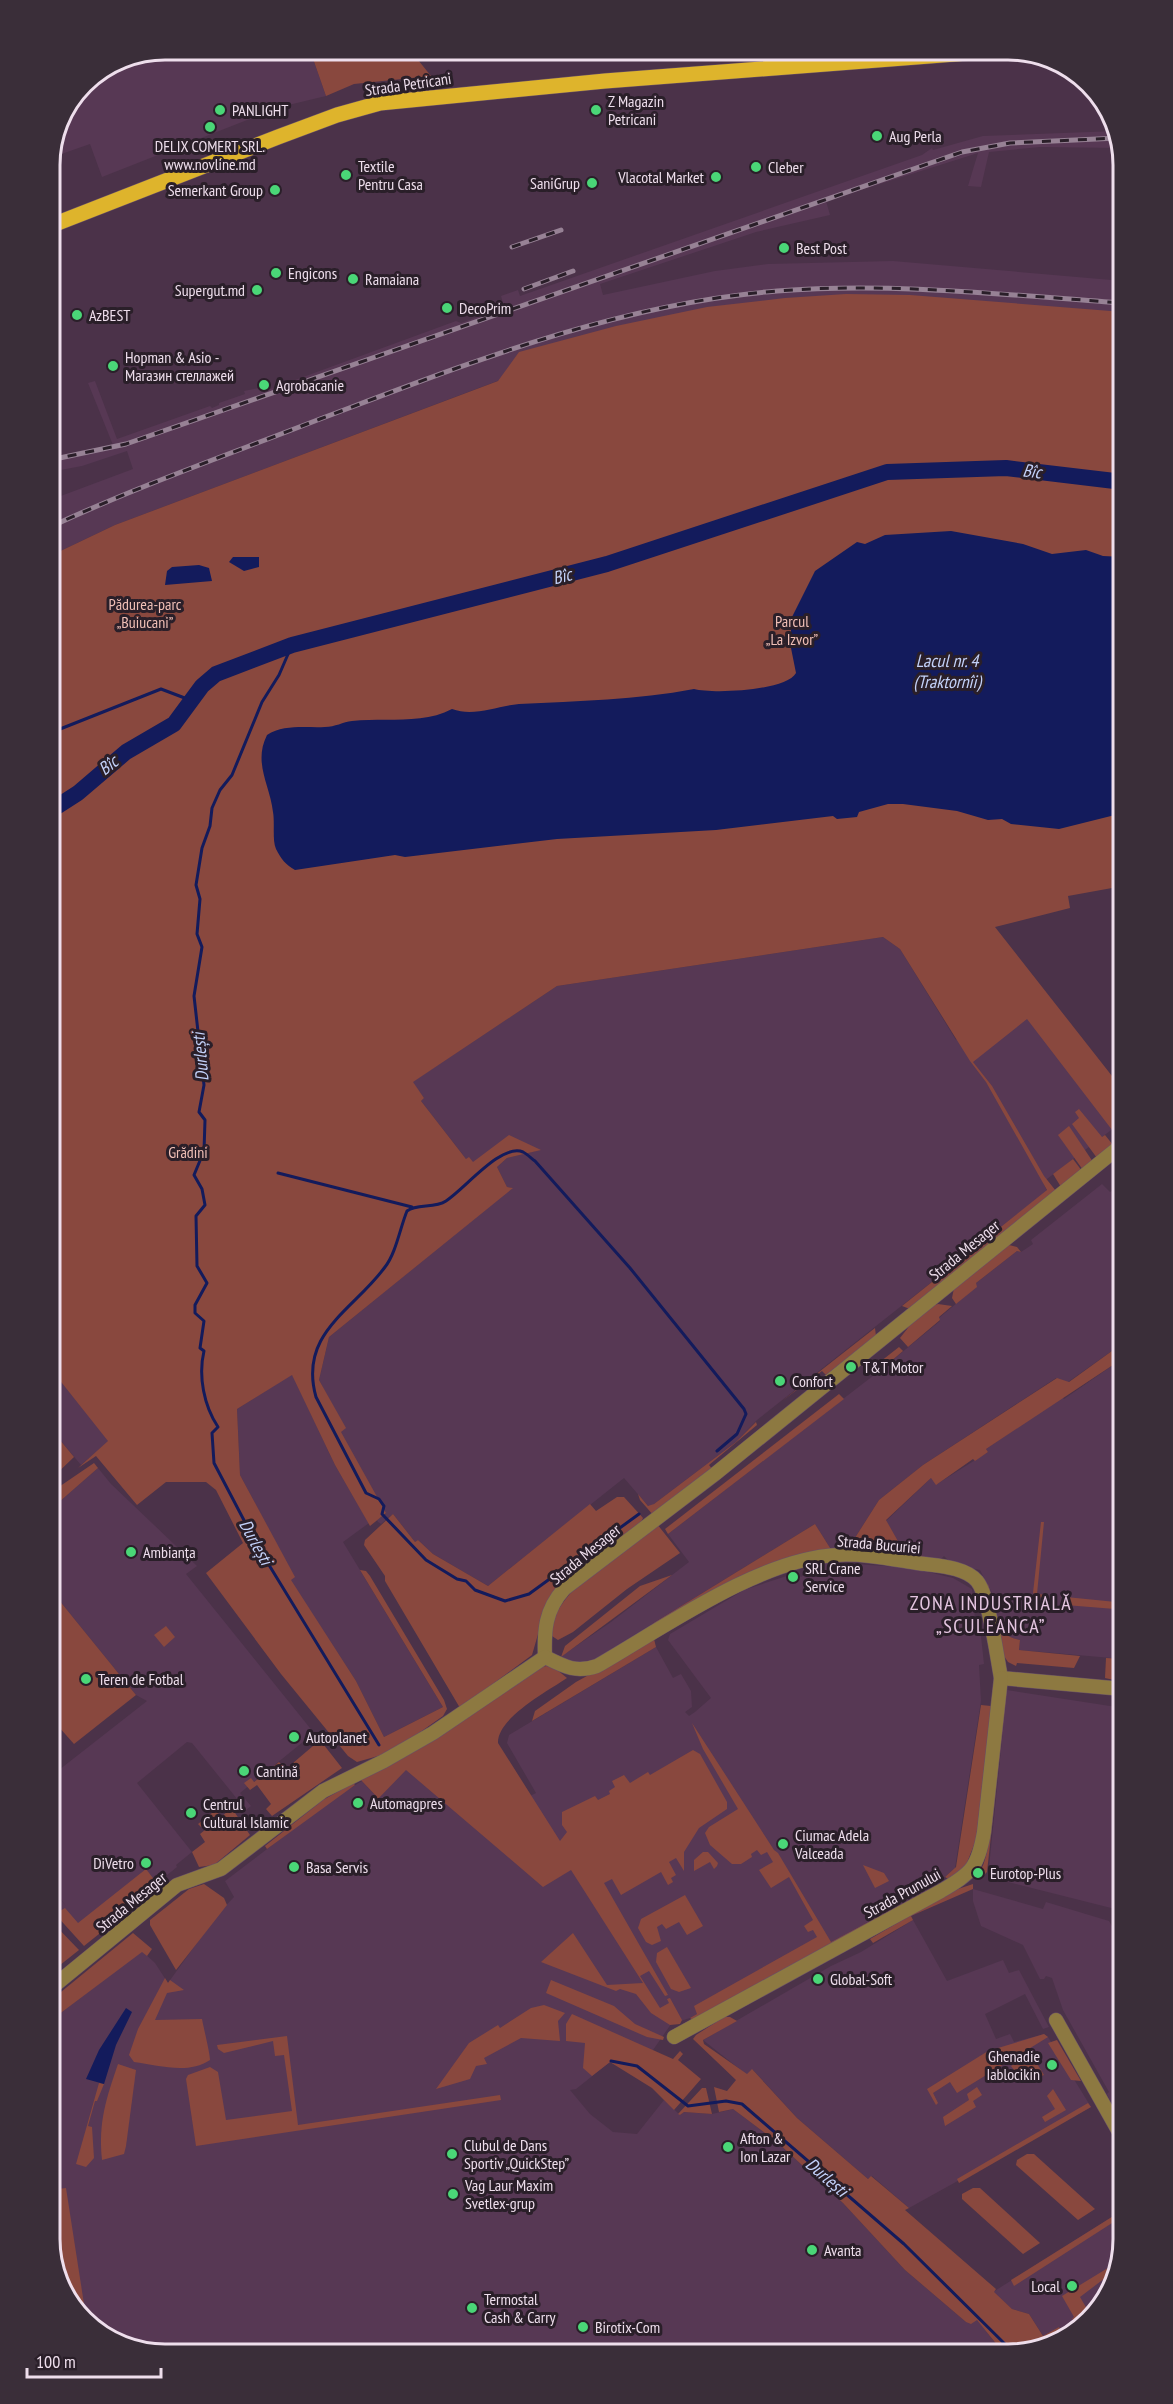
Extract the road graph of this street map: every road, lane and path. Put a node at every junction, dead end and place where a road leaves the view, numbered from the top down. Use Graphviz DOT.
graph roads {
  1 [pos="877,60"];
  2 [pos="60,222"];
  3 [pos="1113,1153"];
  4 [pos="545,1657"];
  5 [pos="1001,1678"];
  6 [pos="1113,1688"];
  7 [pos="60,1981"];
  8 [pos="1056,2020"];
  9 [pos="674,2037"];
  10 [pos="1113,2120"];
  1 -- 2 [label="main road, Strada Petricani"];
  3 -- 4 [label="street, Strada Mesager"];
  4 -- 5 [label="street, Strada Bucuriei"];
  4 -- 7 [label="street, Strada Mesager"];
  5 -- 6 [label="street"];
  5 -- 9 [label="street, Strada Prunului"];
  8 -- 10 [label="street"];
}
